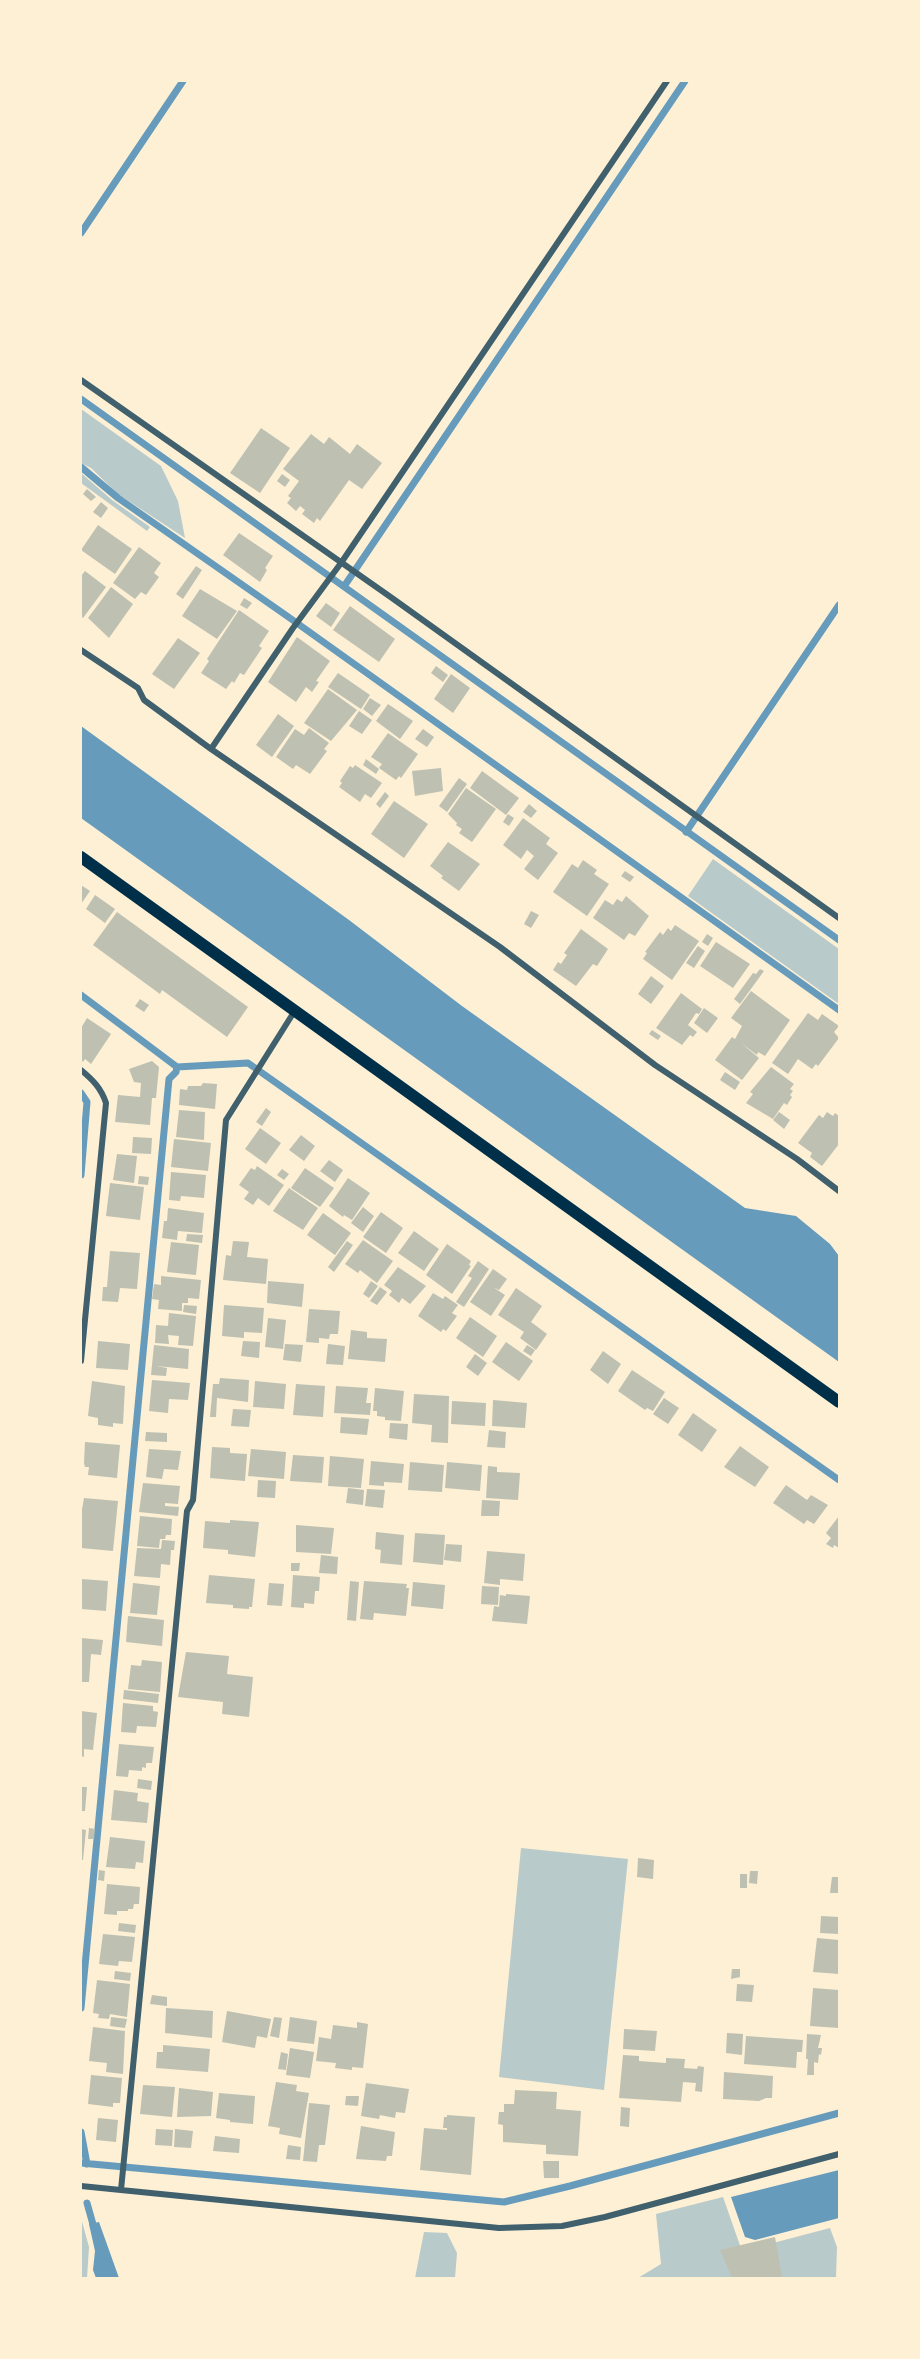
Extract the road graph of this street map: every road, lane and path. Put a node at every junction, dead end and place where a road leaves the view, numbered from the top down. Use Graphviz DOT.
graph roads {
  1 [pos="667,81"];
  2 [pos="81,380"];
  3 [pos="341,563"];
  4 [pos="81,650"];
  5 [pos="210,749"];
  6 [pos="81,857"];
  7 [pos="839,918"];
  8 [pos="294,1012"];
  9 [pos="81,1070"];
  10 [pos="839,1191"];
  11 [pos="81,1361"];
  12 [pos="839,1402"];
  13 [pos="839,2154"];
  14 [pos="81,2186"];
  15 [pos="121,2190"];
  1 -- 3 [label="street"];
  2 -- 3 [label="street"];
  3 -- 5 [label="street"];
  3 -- 7 [label="street"];
  4 -- 5 [label="street"];
  5 -- 10 [label="street"];
  6 -- 8 [label="main road"];
  8 -- 12 [label="main road"];
  8 -- 15 [label="street"];
  9 -- 11 [label="street"];
  13 -- 15 [label="street"];
  14 -- 15 [label="street"];
}
